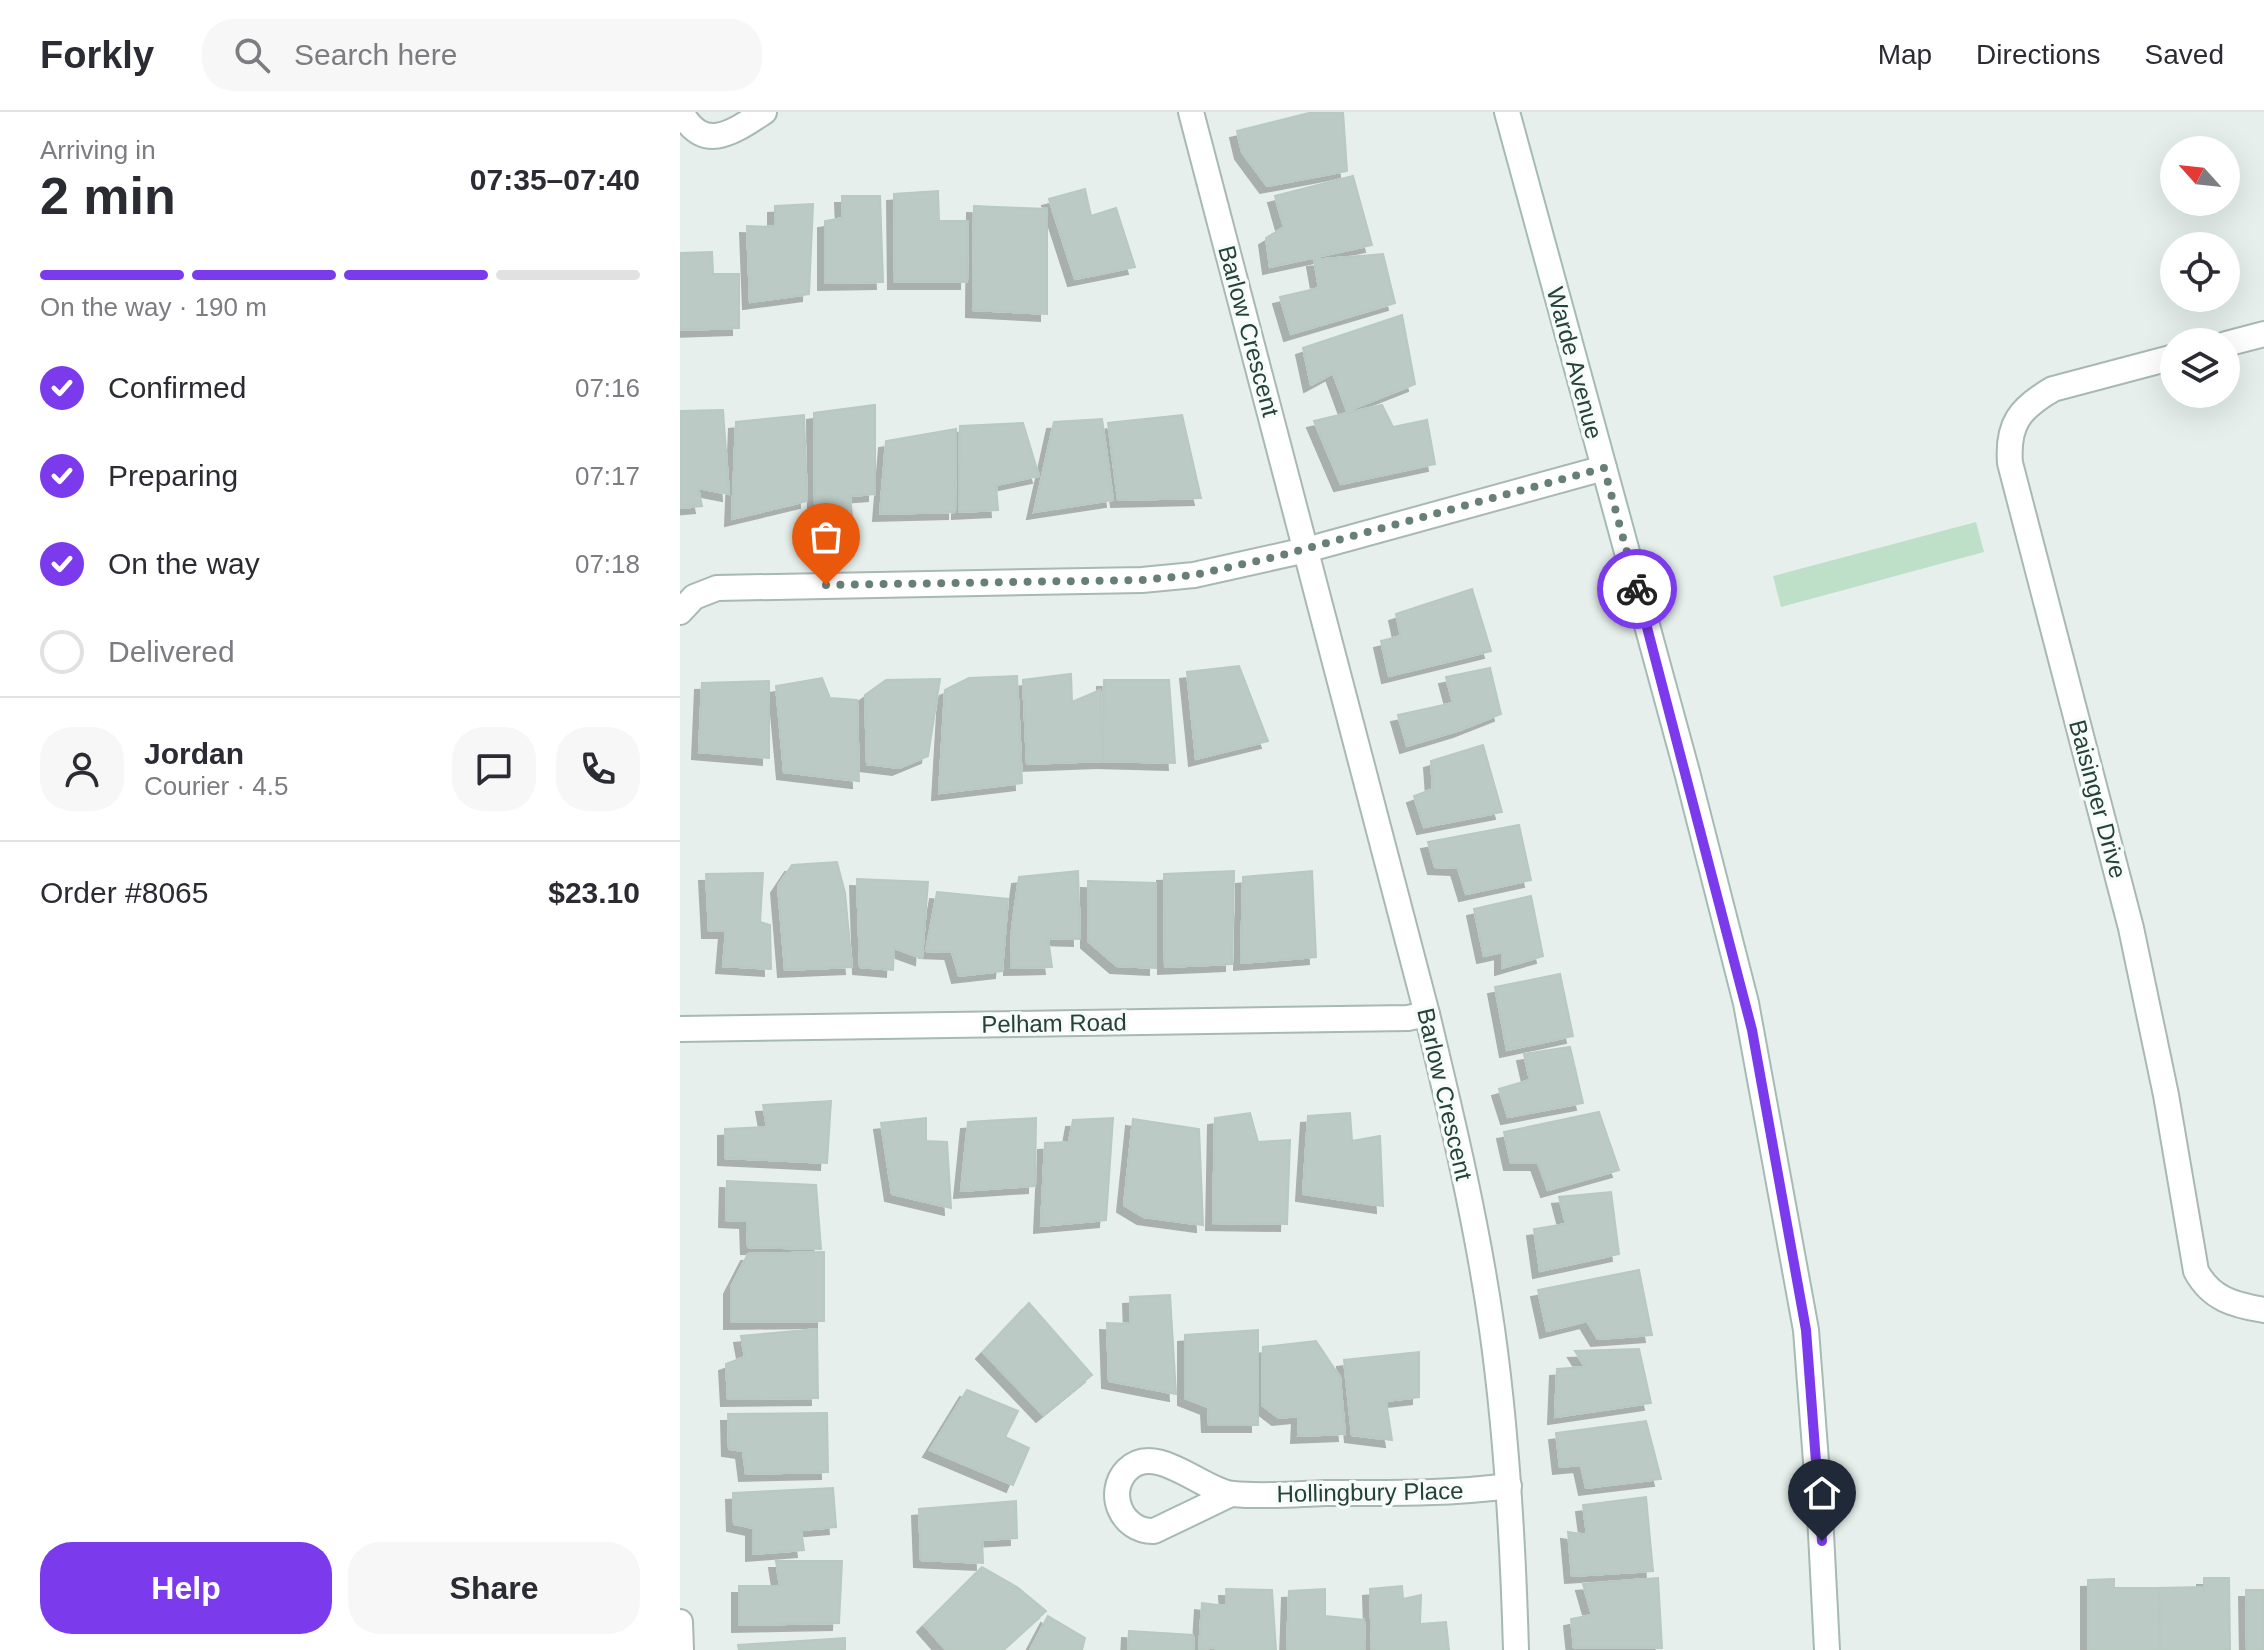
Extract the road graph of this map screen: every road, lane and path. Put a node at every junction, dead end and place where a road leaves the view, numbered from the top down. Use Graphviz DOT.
graph roads {
  1 [pos="681,112"];
  2 [pos="764,112"];
  3 [pos="1191,112"];
  4 [pos="1507,112"];
  5 [pos="2264,334"];
  6 [pos="2240,340"];
  7 [pos="2160,361"];
  8 [pos="1604,468"];
  9 [pos="1306,550"];
  10 [pos="680,612"];
  11 [pos="1427,1014"];
  12 [pos="680,1029"];
  13 [pos="2264,1310"];
  14 [pos="1509,1486"];
  15 [pos="1231,1494"];
  16 [pos="680,1622"];
  17 [pos="681,1650"];
  18 [pos="1516,1650"];
  19 [pos="1827,1650"];
  1 -- 2 [label="street"];
  3 -- 9 [label="street, Barlow Crescent"];
  4 -- 8 [label="street, Warde Avenue"];
  5 -- 6 [label="street"];
  7 -- 13 [label="street, Baisinger Drive"];
  8 -- 9 [label="street"];
  8 -- 19 [label="street, Warde Avenue"];
  9 -- 10 [label="street"];
  9 -- 11 [label="street, Barlow Crescent"];
  11 -- 12 [label="street, Pelham Road"];
  11 -- 14 [label="street, Barlow Crescent"];
  14 -- 15 [label="street, Hollingbury Place"];
  14 -- 18 [label="street, Barlow Crescent"];
  16 -- 17 [label="street"];
}
